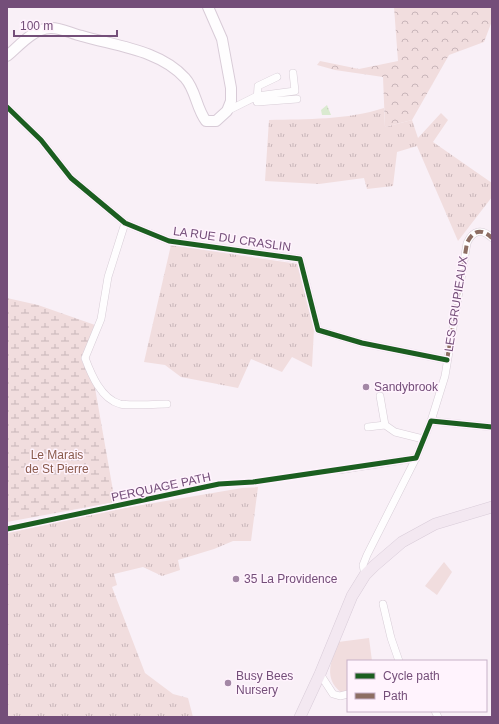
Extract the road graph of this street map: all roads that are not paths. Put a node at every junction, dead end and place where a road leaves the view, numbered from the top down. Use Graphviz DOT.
graph roads {
  1 [pos="208,7"];
  2 [pos="7,56"];
  3 [pos="293,73"];
  4 [pos="278,77"];
  5 [pos="256,96"];
  6 [pos="297,99"];
  7 [pos="7,107"];
  8 [pos="227,111"];
  9 [pos="125,223"];
  10 [pos="492,238"];
  11 [pos="447,360"];
  12 [pos="380,396"];
  13 [pos="167,404"];
  14 [pos="431,421"];
  15 [pos="385,425"];
  16 [pos="368,427"];
  17 [pos="492,427"];
  18 [pos="423,439"];
  19 [pos="416,458"];
  20 [pos="339,470"];
  21 [pos="492,506"];
  22 [pos="365,575"];
  23 [pos="383,604"];
  24 [pos="399,660"];
  25 [pos="320,674"];
  26 [pos="347,694"];
  27 [pos="300,717"];
  1 -- 8 [label="street"];
  2 -- 8 [label="street"];
  3 -- 5 [label="street"];
  4 -- 5 [label="street"];
  5 -- 6 [label="street"];
  5 -- 8 [label="street"];
  7 -- 9 [label="street, LA RUE DU CRASLIN"];
  9 -- 11 [label="street, LA RUE DU CRASLIN"];
  9 -- 13 [label="street"];
  10 -- 11 [label="street, LES GRUPIEAUX"];
  11 -- 14 [label="street, LES GRUPIEAUX"];
  12 -- 15 [label="street"];
  14 -- 17 [label="street"];
  14 -- 18 [label="street, LES GRUPIEAUX"];
  15 -- 16 [label="street"];
  15 -- 18 [label="street"];
  18 -- 19 [label="street, LES GRUPIEAUX"];
  19 -- 20 [label="street"];
  19 -- 22 [label="street, LES GRUPIEAUX"];
  21 -- 22 [label="main road"];
  22 -- 25 [label="main road"];
  23 -- 24 [label="street"];
  25 -- 26 [label="street"];
  25 -- 27 [label="main road"];
}
